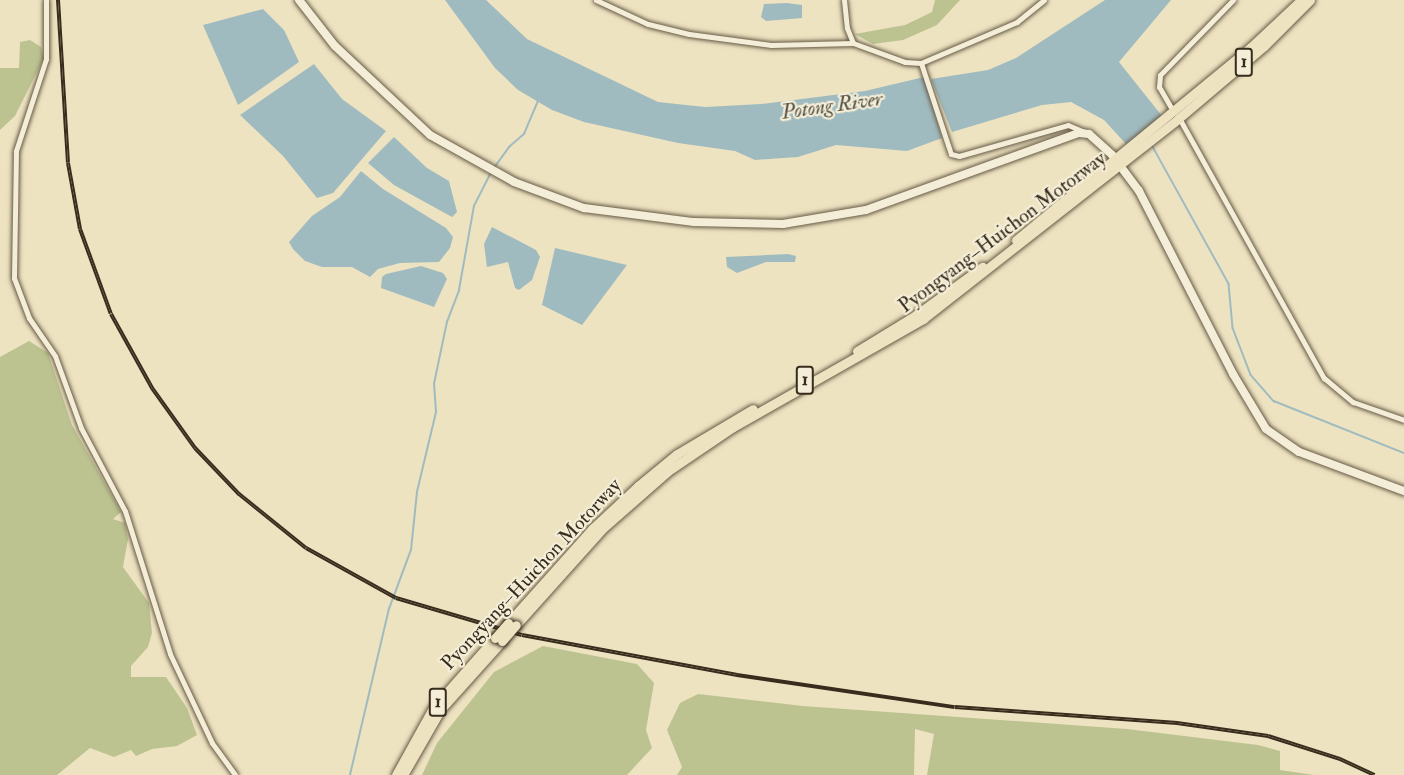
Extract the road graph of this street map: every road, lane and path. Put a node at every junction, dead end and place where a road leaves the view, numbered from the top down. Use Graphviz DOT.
graph roads {
  1 [pos="46,0"];
  2 [pos="298,0"];
  3 [pos="596,0"];
  4 [pos="844,0"];
  5 [pos="1044,0"];
  6 [pos="1233,0"];
  7 [pos="1301,0"];
  8 [pos="1310,0"];
  9 [pos="853,43"];
  10 [pos="921,63"];
  11 [pos="1175,116"];
  12 [pos="1089,134"];
  13 [pos="1120,160"];
  14 [pos="1404,420"];
  15 [pos="1404,491"];
  16 [pos="498,640"];
  17 [pos="235,775"];
  18 [pos="396,775"];
  19 [pos="403,775"];
  1 -- 17 [label="street"];
  2 -- 12 [label="main road"];
  3 -- 9 [label="street"];
  4 -- 9 [label="street"];
  5 -- 10 [label="street"];
  6 -- 11 [label="street"];
  7 -- 11 [label="highway, Pyongyang–Huichon Motorway / 1"];
  8 -- 11 [label="highway, Pyongyang–Huichon Motorway / 1"];
  9 -- 10 [label="street"];
  10 -- 12 [label="street"];
  11 -- 13 [label="highway, Pyongyang–Huichon Motorway / 1"];
  11 -- 14 [label="street"];
  12 -- 13 [label="main road"];
  13 -- 15 [label="main road"];
  13 -- 16 [label="highway, Pyongyang–Huichon Motorway / 1, bridge"];
  16 -- 18 [label="highway, Pyongyang–Huichon Motorway / 1"];
  16 -- 19 [label="highway, Pyongyang–Huichon Motorway / 1"];
}
